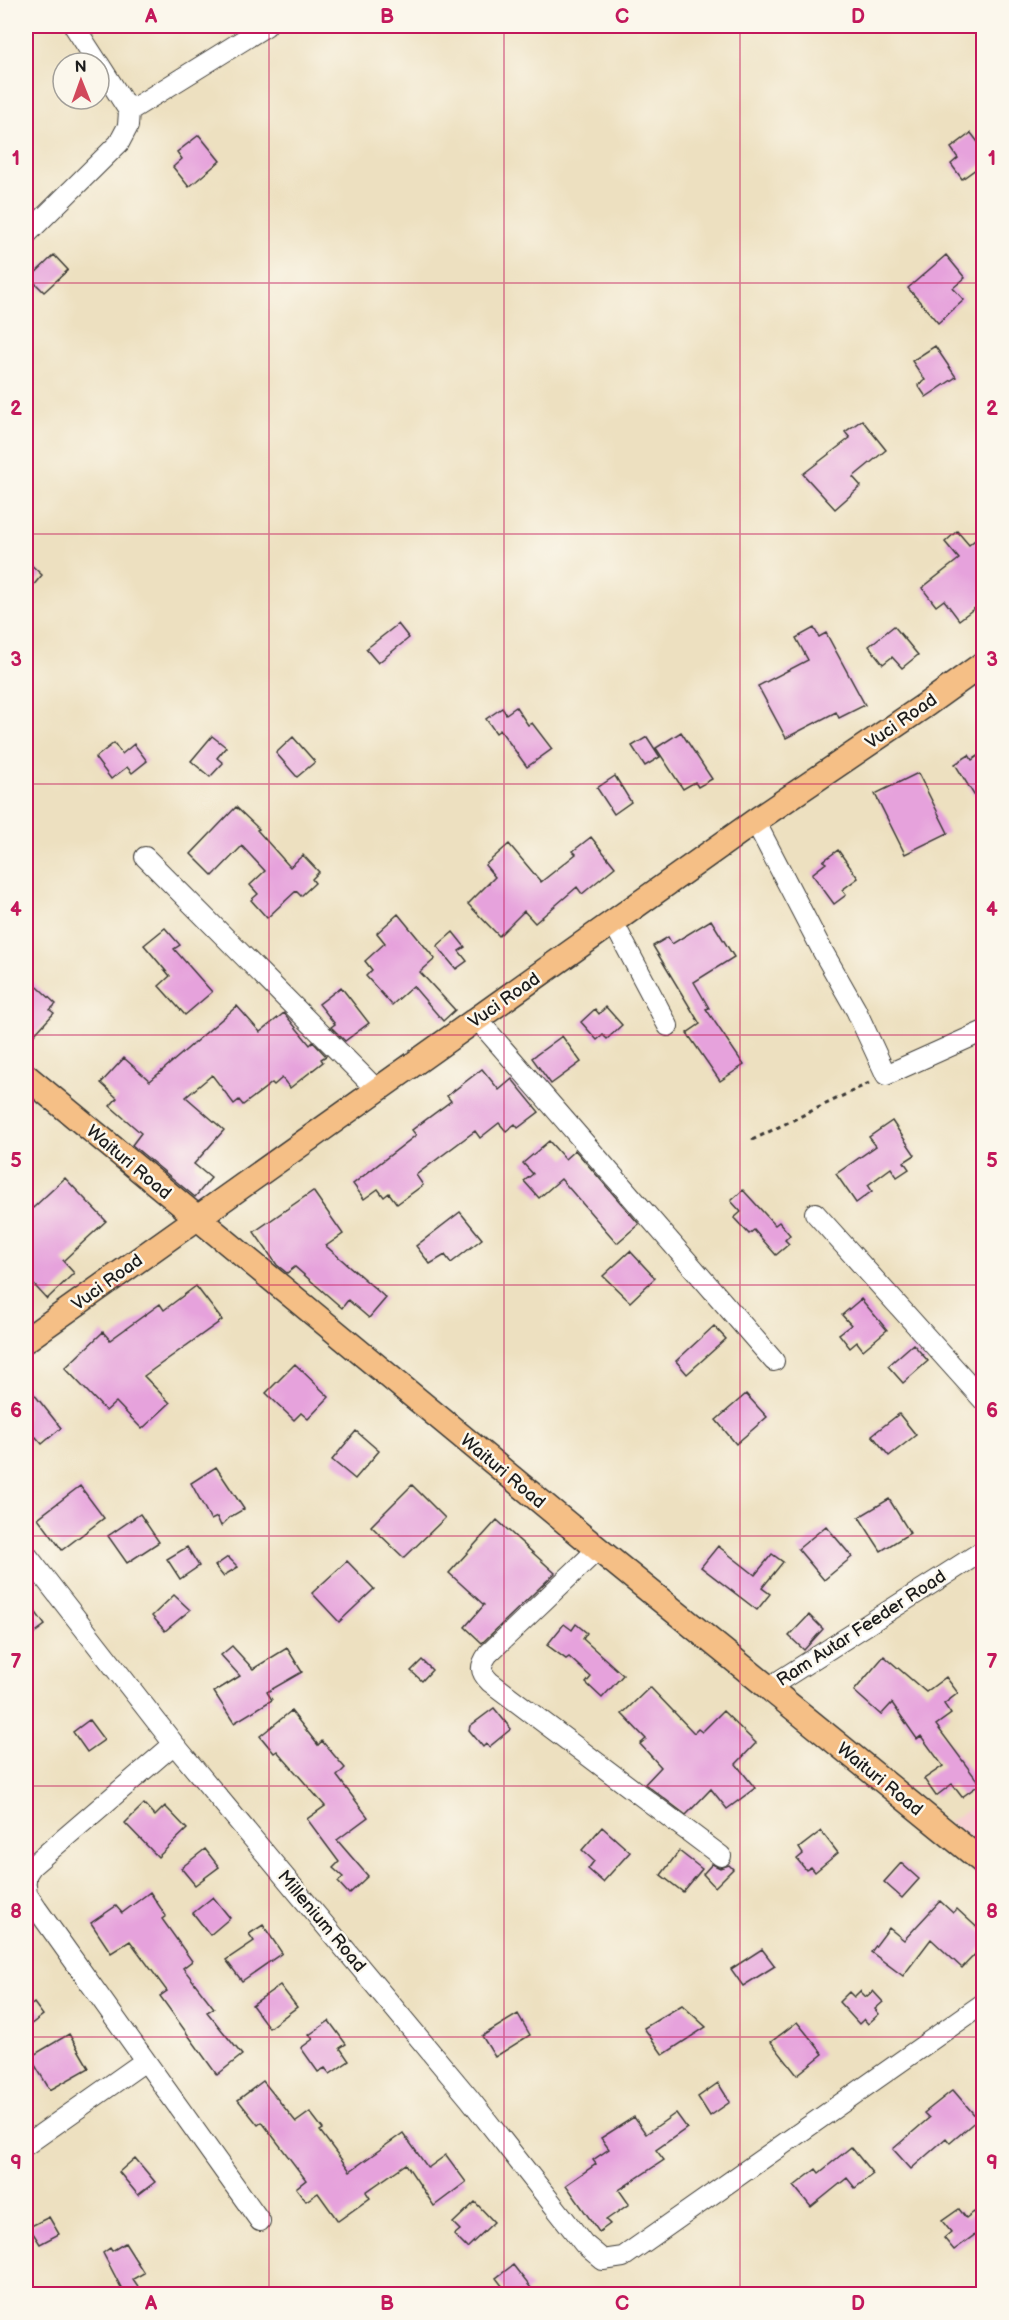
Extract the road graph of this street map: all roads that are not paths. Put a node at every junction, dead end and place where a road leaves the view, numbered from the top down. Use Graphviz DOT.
graph roads {
  1 [pos="74,26"];
  2 [pos="266,26"];
  3 [pos="90,51"];
  4 [pos="111,83"];
  5 [pos="129,111"];
  6 [pos="26,235"];
  7 [pos="984,663"];
  8 [pos="754,821"];
  9 [pos="145,856"];
  10 [pos="613,922"];
  11 [pos="477,1019"];
  12 [pos="668,1026"];
  13 [pos="984,1030"];
  14 [pos="26,1076"];
  15 [pos="376,1089"];
  16 [pos="815,1213"];
  17 [pos="197,1218"];
  18 [pos="26,1340"];
  19 [pos="774,1361"];
  20 [pos="984,1401"];
  21 [pos="598,1549"];
  22 [pos="984,1550"];
  23 [pos="26,1554"];
  24 [pos="768,1688"];
  25 [pos="174,1744"];
  26 [pos="722,1856"];
  27 [pos="984,1863"];
  28 [pos="26,1881"];
  29 [pos="26,1885"];
  30 [pos="984,2003"];
  31 [pos="145,2061"];
  32 [pos="26,2145"];
  33 [pos="260,2221"];
  1 -- 3 [label="street"];
  2 -- 5 [label="street"];
  4 -- 5 [label="street"];
  5 -- 6 [label="street"];
  7 -- 8 [label="main road, Vuci Road"];
  8 -- 10 [label="main road, Vuci Road"];
  8 -- 13 [label="street"];
  9 -- 15 [label="street"];
  10 -- 11 [label="main road, Vuci Road"];
  10 -- 12 [label="street"];
  11 -- 15 [label="main road, Vuci Road"];
  11 -- 19 [label="street"];
  14 -- 17 [label="main road, Waituri Road"];
  15 -- 17 [label="main road, Vuci Road"];
  16 -- 20 [label="street"];
  17 -- 18 [label="main road, Vuci Road"];
  17 -- 21 [label="main road, Waituri Road"];
  21 -- 24 [label="main road, Waituri Road"];
  21 -- 26 [label="street"];
  22 -- 24 [label="street, Ram Autar Feeder Road"];
  23 -- 25 [label="street, Millenium Road"];
  24 -- 27 [label="main road, Waituri Road"];
  25 -- 28 [label="street"];
  25 -- 30 [label="street, Millenium Road"];
  29 -- 31 [label="street"];
  31 -- 32 [label="street"];
  31 -- 33 [label="street"];
}
